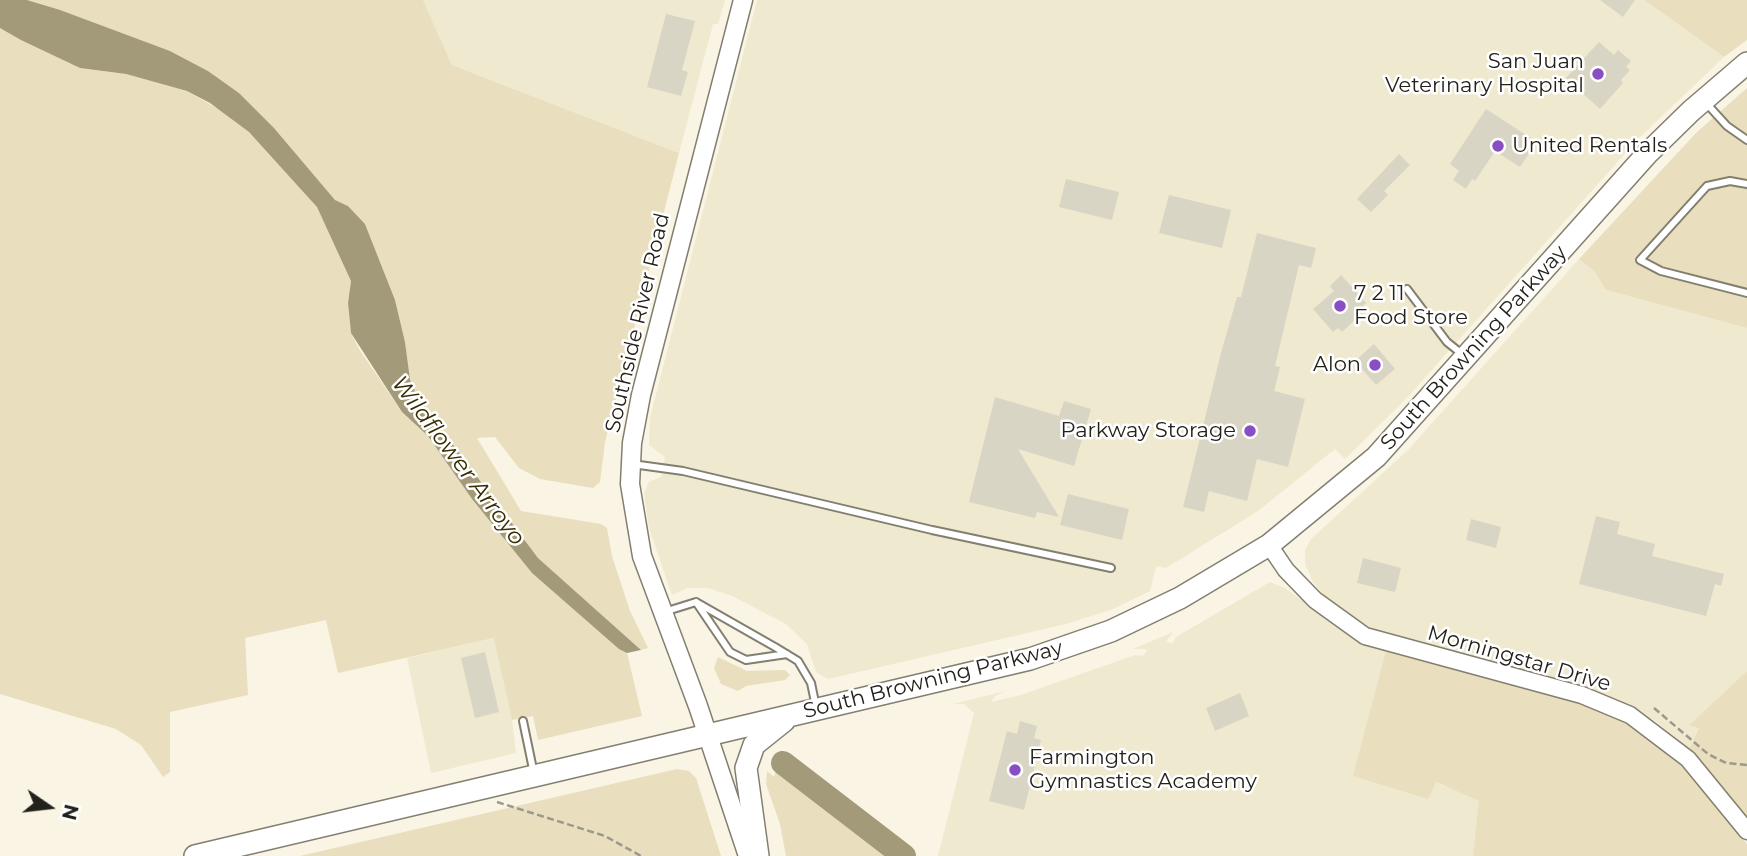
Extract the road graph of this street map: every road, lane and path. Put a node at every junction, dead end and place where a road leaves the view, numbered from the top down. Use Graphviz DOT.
graph roads {
  1 [pos="743,0"];
  2 [pos="1747,63"];
  3 [pos="1711,93"];
  4 [pos="1747,140"];
  5 [pos="1747,184"];
  6 [pos="1407,289"];
  7 [pos="1747,293"];
  8 [pos="1466,358"];
  9 [pos="630,464"];
  10 [pos="1269,545"];
  11 [pos="1111,568"];
  12 [pos="696,602"];
  13 [pos="662,613"];
  14 [pos="787,654"];
  15 [pos="1654,708"];
  16 [pos="806,713"];
  17 [pos="523,721"];
  18 [pos="707,735"];
  19 [pos="1747,765"];
  20 [pos="534,776"];
  21 [pos="491,800"];
  22 [pos="1747,831"];
  23 [pos="195,856"];
  24 [pos="641,856"];
  25 [pos="748,856"];
  26 [pos="758,856"];
  1 -- 9 [label="main road, Southside River Road"];
  2 -- 3 [label="highway, South Browning Parkway"];
  3 -- 4 [label="lane"];
  3 -- 8 [label="highway, South Browning Parkway"];
  5 -- 7 [label="lane"];
  6 -- 8 [label="lane"];
  8 -- 10 [label="highway, South Browning Parkway"];
  9 -- 11 [label="lane"];
  9 -- 13 [label="main road, Southside River Road"];
  10 -- 16 [label="highway, South Browning Parkway"];
  10 -- 22 [label="street, Morningstar Drive"];
  12 -- 13 [label="lane"];
  12 -- 14 [label="lane"];
  12 -- 14 [label="lane"];
  13 -- 18 [label="main road, Southside River Road"];
  14 -- 16 [label="lane"];
  15 -- 19 [label="path"];
  16 -- 18 [label="highway, South Browning Parkway"];
  16 -- 26 [label="highway"];
  17 -- 20 [label="lane"];
  18 -- 20 [label="highway, South Browning Parkway"];
  18 -- 25 [label="main road, Southside River Road"];
  20 -- 23 [label="highway, South Browning Parkway"];
  21 -- 24 [label="path"];
}
